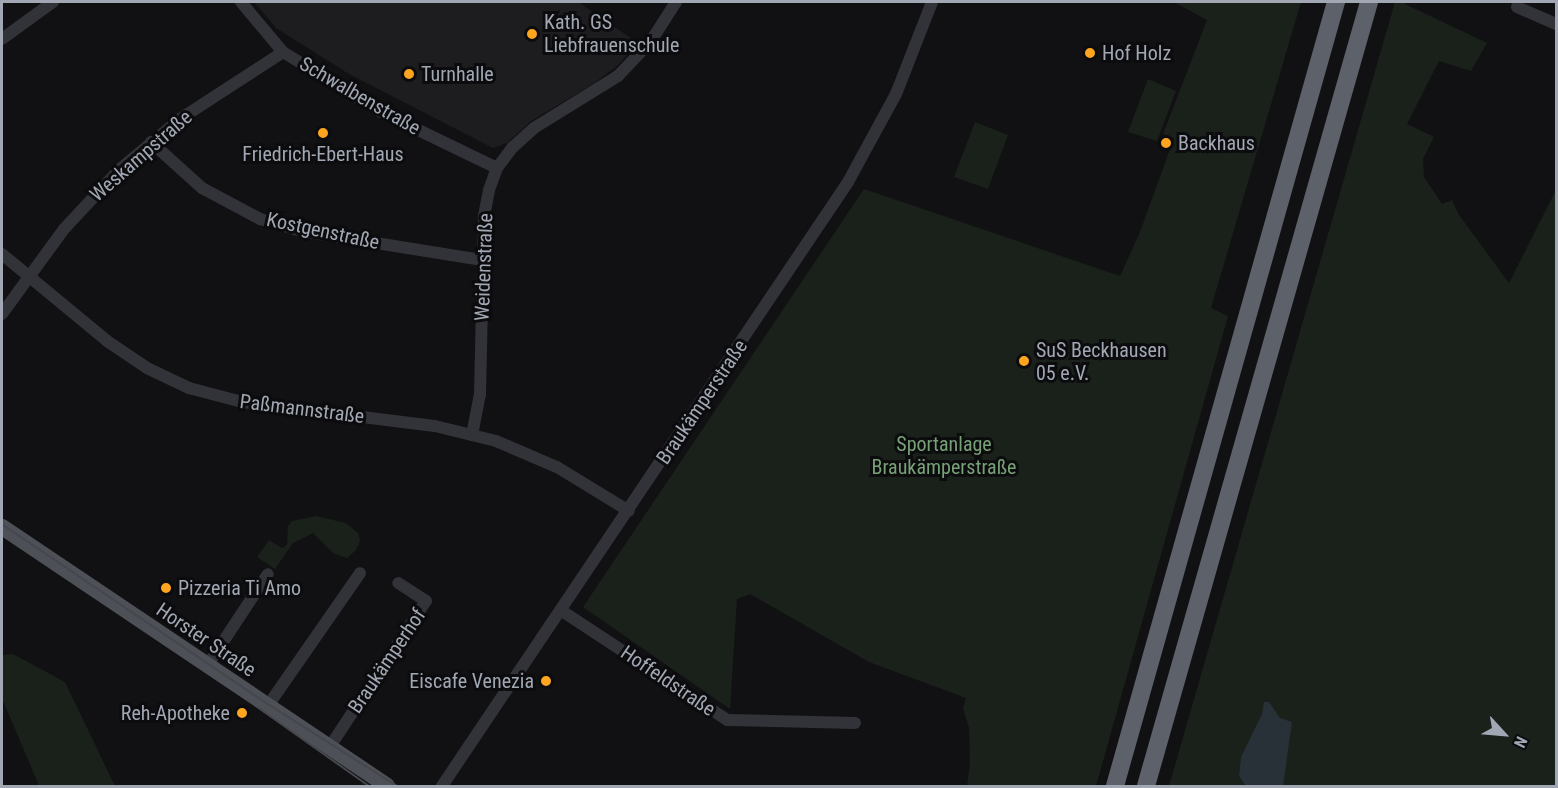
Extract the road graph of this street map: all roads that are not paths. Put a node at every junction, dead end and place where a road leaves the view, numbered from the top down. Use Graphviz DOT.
graph roads {
  1 [pos="53,2"];
  2 [pos="241,2"];
  3 [pos="676,2"];
  4 [pos="932,2"];
  5 [pos="1336,2"];
  6 [pos="1370,2"];
  7 [pos="1517,7"];
  8 [pos="1557,24"];
  9 [pos="2,37"];
  10 [pos="283,52"];
  11 [pos="151,142"];
  12 [pos="497,168"];
  13 [pos="2,254"];
  14 [pos="483,260"];
  15 [pos="28,277"];
  16 [pos="2,314"];
  17 [pos="472,435"];
  18 [pos="629,511"];
  19 [pos="2,527"];
  20 [pos="360,573"];
  21 [pos="268,574"];
  22 [pos="398,583"];
  23 [pos="562,610"];
  24 [pos="207,666"];
  25 [pos="267,707"];
  26 [pos="855,723"];
  27 [pos="329,748"];
  28 [pos="387,786"];
  29 [pos="442,786"];
  30 [pos="1114,786"];
  31 [pos="1146,786"];
  1 -- 9 [label="street"];
  2 -- 10 [label="street, Schwalbenstraße"];
  3 -- 12 [label="street, Weidenstraße"];
  4 -- 18 [label="street, Braukämperstraße"];
  5 -- 30 [label="highway"];
  6 -- 31 [label="highway"];
  7 -- 8 [label="street"];
  10 -- 11 [label="street, Weskampstraße"];
  10 -- 12 [label="street, Schwalbenstraße"];
  11 -- 14 [label="street, Kostgenstraße"];
  11 -- 15 [label="street, Weskampstraße"];
  12 -- 14 [label="street, Weidenstraße"];
  13 -- 15 [label="street, Paßmannstraße"];
  14 -- 17 [label="street, Weidenstraße"];
  15 -- 16 [label="street, Weskampstraße"];
  15 -- 17 [label="street, Paßmannstraße"];
  17 -- 18 [label="street, Paßmannstraße"];
  18 -- 23 [label="street, Braukämperstraße"];
  19 -- 24 [label="main road, Horster Straße"];
  20 -- 25 [label="street"];
  21 -- 24 [label="street"];
  22 -- 27 [label="street, Braukämperhof"];
  23 -- 26 [label="street, Hoffeldstraße"];
  23 -- 29 [label="street, Braukämperstraße"];
  24 -- 25 [label="main road, Horster Straße"];
  25 -- 27 [label="main road, Horster Straße"];
  27 -- 28 [label="main road, Horster Straße"];
}
